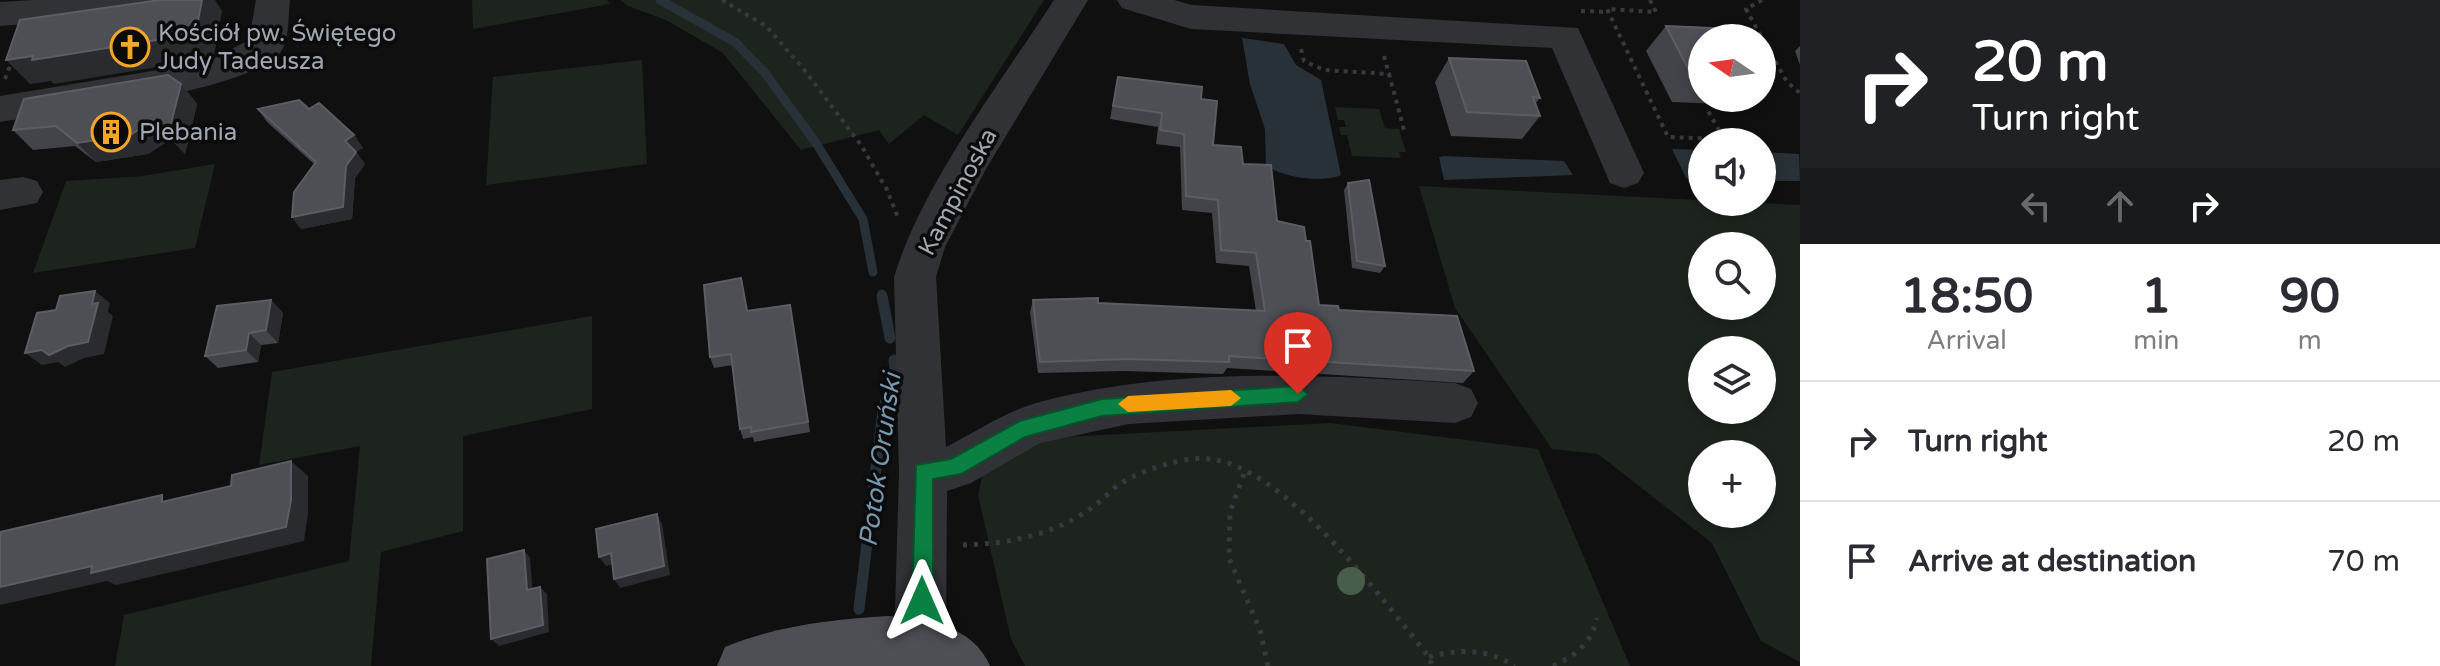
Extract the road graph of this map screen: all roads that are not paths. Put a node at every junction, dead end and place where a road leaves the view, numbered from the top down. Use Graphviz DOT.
graph roads {
  1 [pos="197,0"];
  2 [pos="273,0"];
  3 [pos="1071,0"];
  4 [pos="1142,1"];
  5 [pos="0,14"];
  6 [pos="0,109"];
  7 [pos="1624,173"];
  8 [pos="1455,403"];
  9 [pos="923,472"];
  10 [pos="900,651"];
  11 [pos="744,666"];
  1 -- 5 [label="street"];
  2 -- 6 [label="street"];
  3 -- 9 [label="street, Kampinoska"];
  4 -- 7 [label="street"];
  8 -- 9 [label="street"];
  9 -- 10 [label="street, Kampinoska"];
  10 -- 11 [label="main road"];
}
